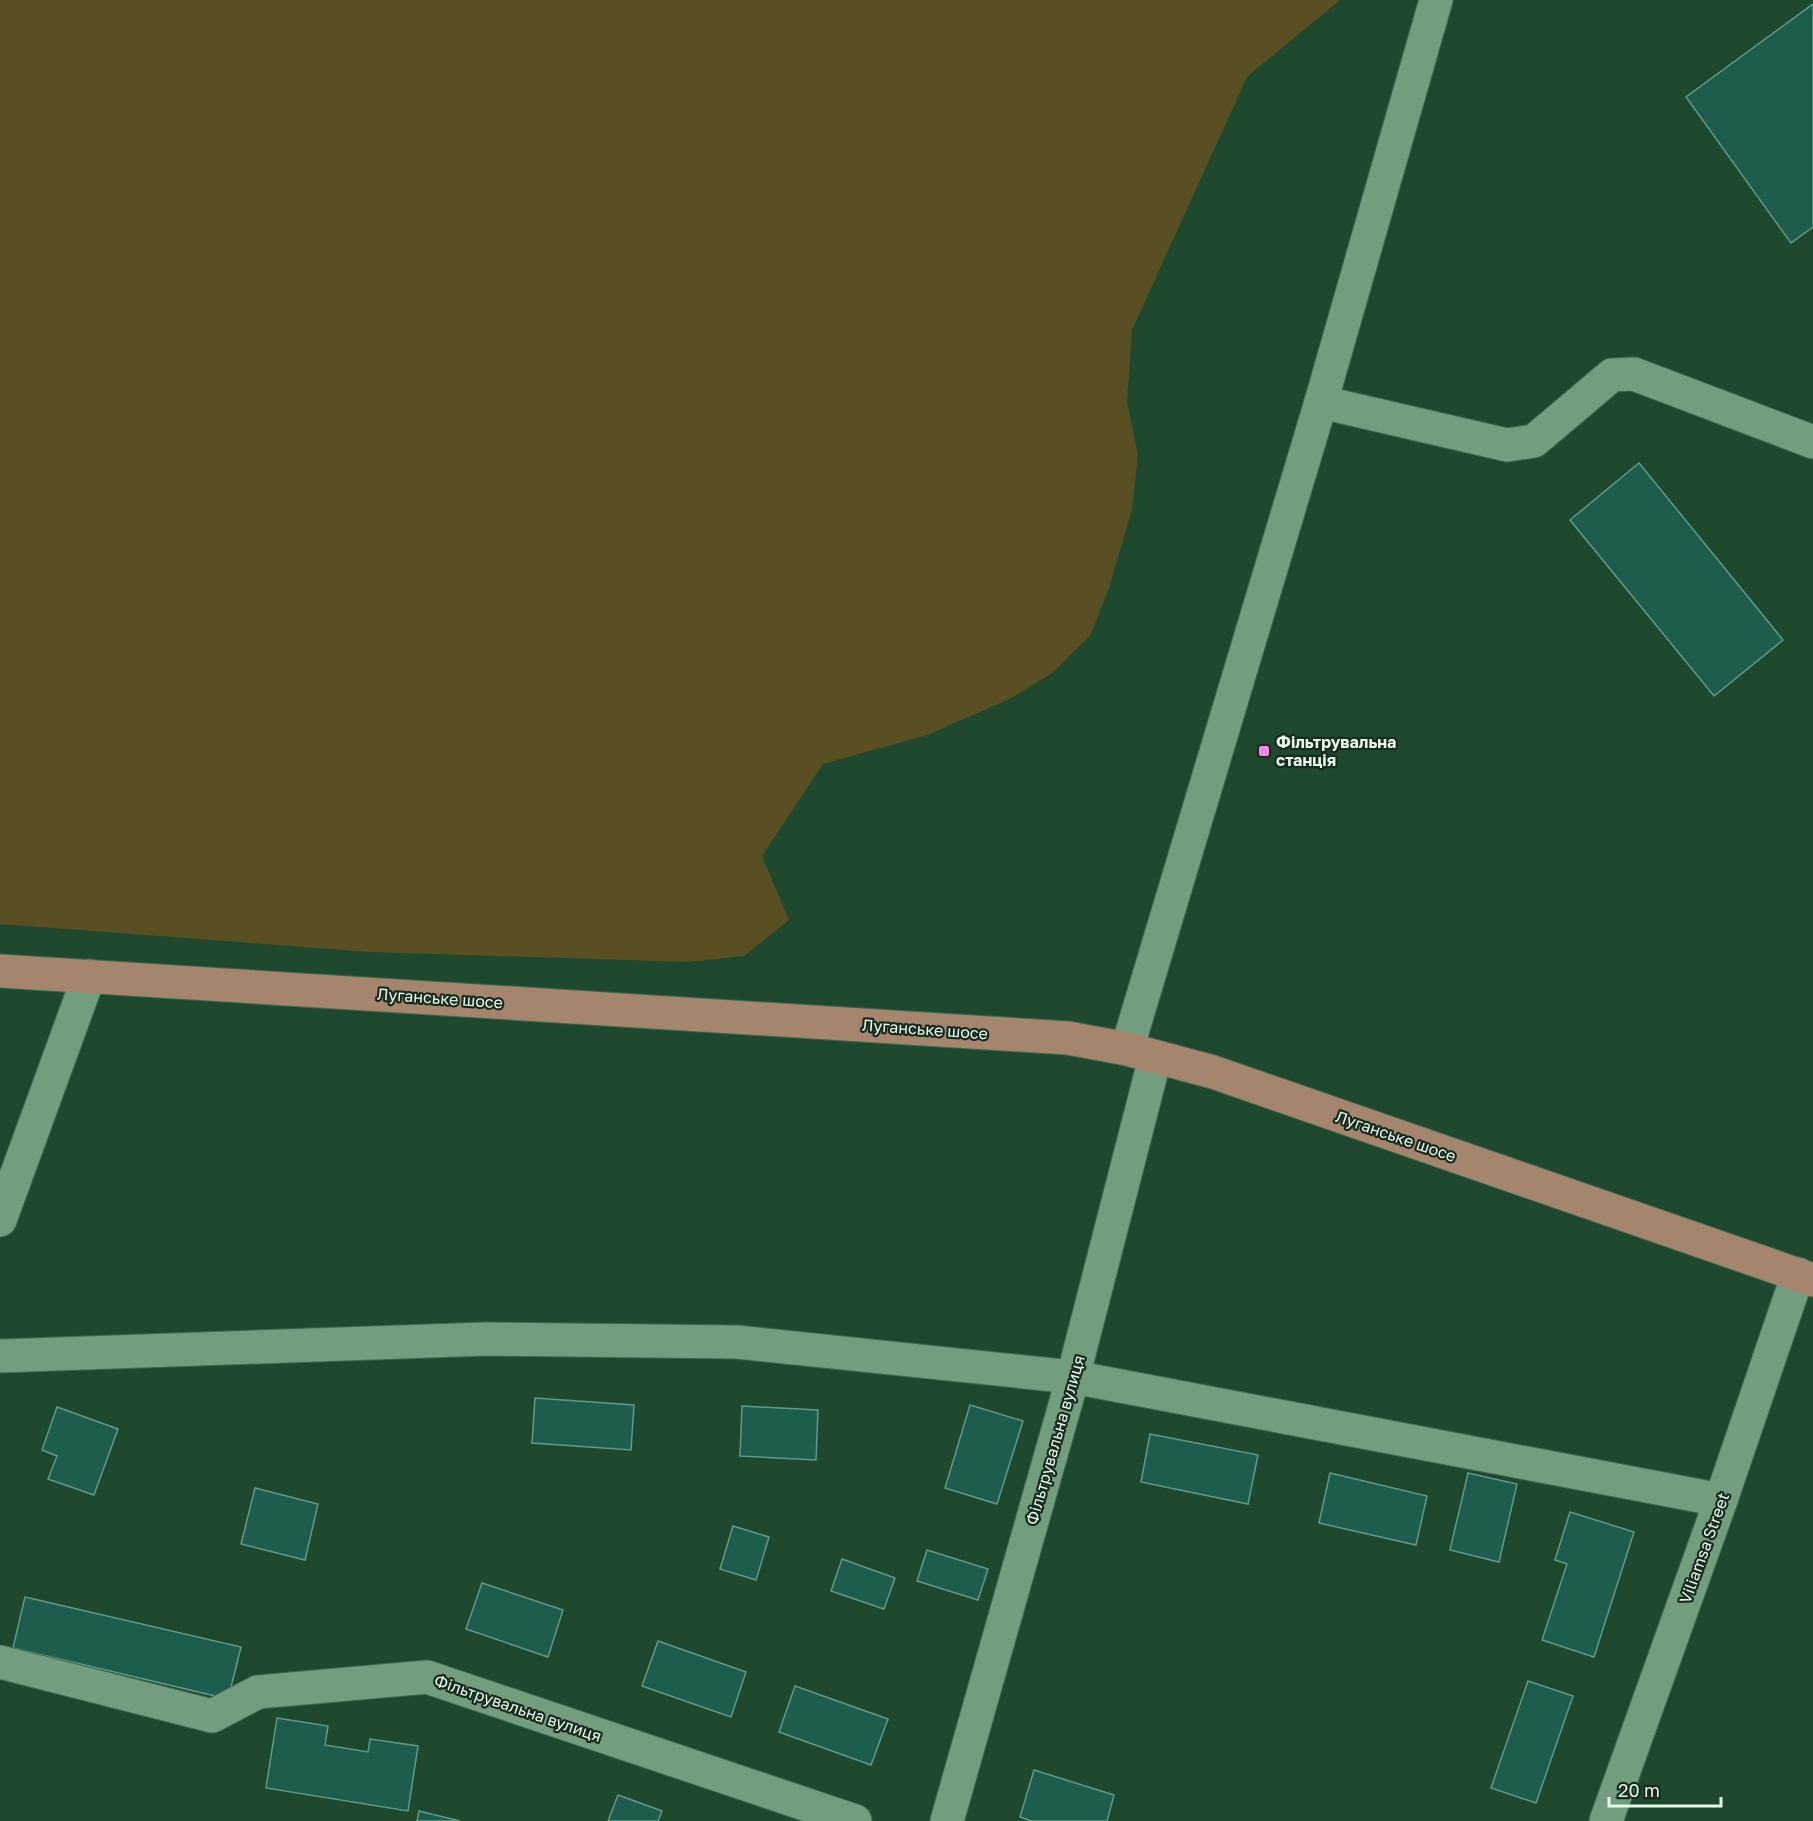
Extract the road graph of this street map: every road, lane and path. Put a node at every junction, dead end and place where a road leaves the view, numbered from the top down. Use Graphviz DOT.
graph roads {
  1 [pos="1436,0"];
  2 [pos="1321,402"];
  3 [pos="1813,442"];
  4 [pos="0,972"];
  5 [pos="89,976"];
  6 [pos="1141,1053"];
  7 [pos="0,1220"];
  8 [pos="1806,1277"];
  9 [pos="0,1356"];
  10 [pos="1073,1377"];
  11 [pos="1721,1500"];
  12 [pos="0,1662"];
  13 [pos="855,1821"];
  14 [pos="947,1821"];
  15 [pos="1606,1821"];
  1 -- 2 [label="street, Фільтрувальна вулиця"];
  2 -- 3 [label="street"];
  2 -- 6 [label="street, Фільтрувальна вулиця"];
  4 -- 5 [label="main road, Луганське шосе"];
  5 -- 6 [label="main road, Луганське шосе"];
  5 -- 7 [label="street"];
  6 -- 8 [label="main road, Луганське шосе"];
  6 -- 10 [label="street, Фільтрувальна вулиця"];
  8 -- 11 [label="street, Viliamsa Street"];
  9 -- 10 [label="street"];
  10 -- 11 [label="street"];
  10 -- 14 [label="street, Фільтрувальна вулиця"];
  11 -- 15 [label="street, Viliamsa Street"];
  12 -- 13 [label="street, Фільтрувальна вулиця"];
}
